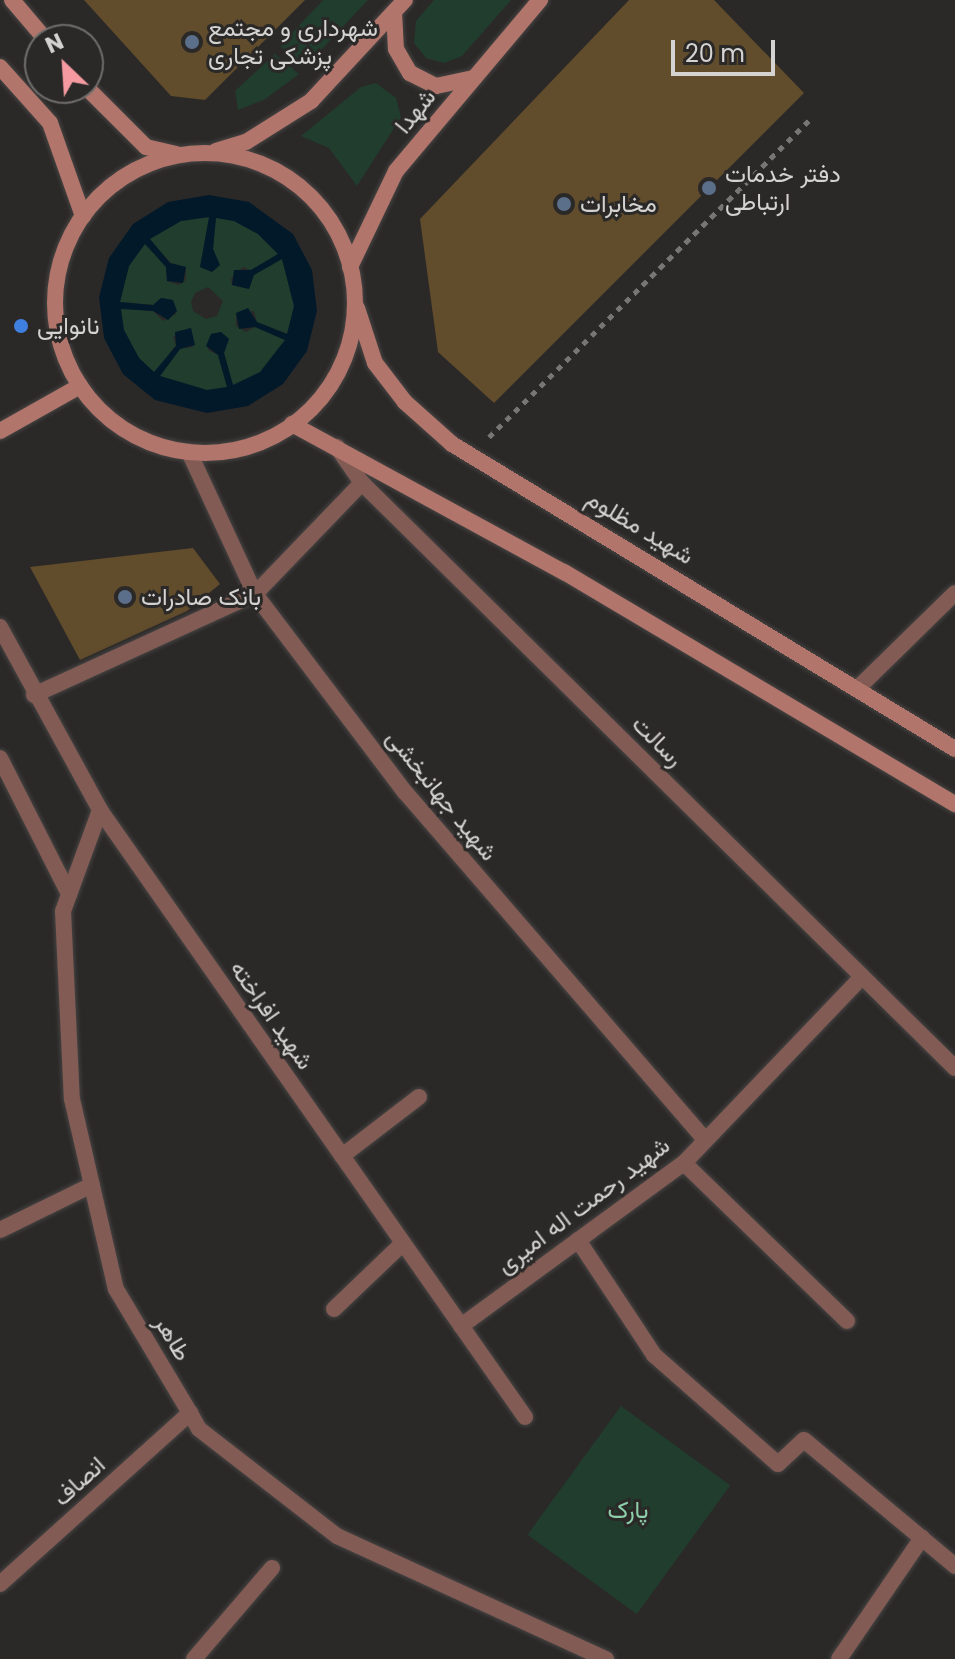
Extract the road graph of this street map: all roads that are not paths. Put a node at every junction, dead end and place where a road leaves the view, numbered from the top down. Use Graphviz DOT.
graph roads {
  1 [pos="12,0"];
  2 [pos="540,0"];
  3 [pos="400,6"];
  4 [pos="32,24"];
  5 [pos="0,67"];
  6 [pos="473,78"];
  7 [pos="7,86"];
  8 [pos="103,104"];
  9 [pos="205,154"];
  10 [pos="187,156"];
  11 [pos="83,216"];
  12 [pos="350,267"];
  13 [pos="354,298"];
  14 [pos="80,386"];
  15 [pos="292,424"];
  16 [pos="0,431"];
  17 [pos="334,443"];
  18 [pos="189,452"];
  19 [pos="362,483"];
  20 [pos="955,593"];
  21 [pos="255,594"];
  22 [pos="0,627"];
  23 [pos="857,689"];
  24 [pos="34,695"];
  25 [pos="955,749"];
  26 [pos="0,758"];
  27 [pos="955,804"];
  28 [pos="100,810"];
  29 [pos="69,894"];
  30 [pos="862,977"];
  31 [pos="955,1068"];
  32 [pos="419,1097"];
  33 [pos="704,1139"];
  34 [pos="342,1156"];
  35 [pos="684,1163"];
  36 [pos="92,1185"];
  37 [pos="0,1230"];
  38 [pos="578,1240"];
  39 [pos="403,1243"];
  40 [pos="334,1309"];
  41 [pos="847,1321"];
  42 [pos="461,1326"];
  43 [pos="190,1413"];
  44 [pos="525,1417"];
  45 [pos="922,1538"];
  46 [pos="955,1566"];
  47 [pos="272,1568"];
  48 [pos="0,1584"];
  49 [pos="194,1659"];
  50 [pos="606,1659"];
  51 [pos="839,1659"];
  1 -- 4 [label="main road"];
  2 -- 6 [label="main road, شهدا"];
  3 -- 6 [label="main road"];
  3 -- 9 [label="main road"];
  5 -- 7 [label="main road"];
  6 -- 12 [label="main road, شهدا"];
  7 -- 11 [label="main road"];
  8 -- 10 [label="main road"];
  9 -- 10 [label="main road"];
  9 -- 12 [label="main road"];
  10 -- 11 [label="main road"];
  11 -- 14 [label="main road"];
  12 -- 13 [label="main road"];
  13 -- 15 [label="main road"];
  13 -- 23 [label="main road, شهید مظلوم"];
  14 -- 16 [label="main road"];
  14 -- 18 [label="main road"];
  15 -- 17 [label="main road"];
  15 -- 18 [label="main road"];
  17 -- 19 [label="street, رسالت"];
  17 -- 27 [label="main road"];
  18 -- 21 [label="street, شهید جهانبخشی"];
  19 -- 21 [label="street"];
  19 -- 30 [label="street, رسالت"];
  20 -- 23 [label="street"];
  21 -- 24 [label="street"];
  21 -- 33 [label="street, شهید جهانبخشی"];
  22 -- 24 [label="street, شهید افراخته"];
  23 -- 25 [label="main road, شهید مظلوم"];
  24 -- 28 [label="street, شهید افراخته"];
  26 -- 29 [label="street"];
  28 -- 29 [label="street, طاهر"];
  28 -- 34 [label="street, شهید افراخته"];
  29 -- 36 [label="street, طاهر"];
  30 -- 31 [label="street, رسالت"];
  30 -- 33 [label="street, شهید رحمت اله امیری"];
  32 -- 34 [label="street"];
  33 -- 35 [label="street, شهید رحمت اله امیری"];
  34 -- 39 [label="street, شهید افراخته"];
  35 -- 38 [label="street, شهید رحمت اله امیری"];
  35 -- 41 [label="street"];
  36 -- 37 [label="street"];
  36 -- 43 [label="street, طاهر"];
  38 -- 42 [label="street, شهید رحمت اله امیری"];
  38 -- 45 [label="street"];
  39 -- 40 [label="street"];
  39 -- 42 [label="street, شهید افراخته"];
  42 -- 44 [label="street, شهید افراخته"];
  43 -- 48 [label="street, انصاف"];
  43 -- 50 [label="street, طاهر"];
  45 -- 46 [label="street"];
  45 -- 51 [label="street"];
  47 -- 49 [label="street"];
}
